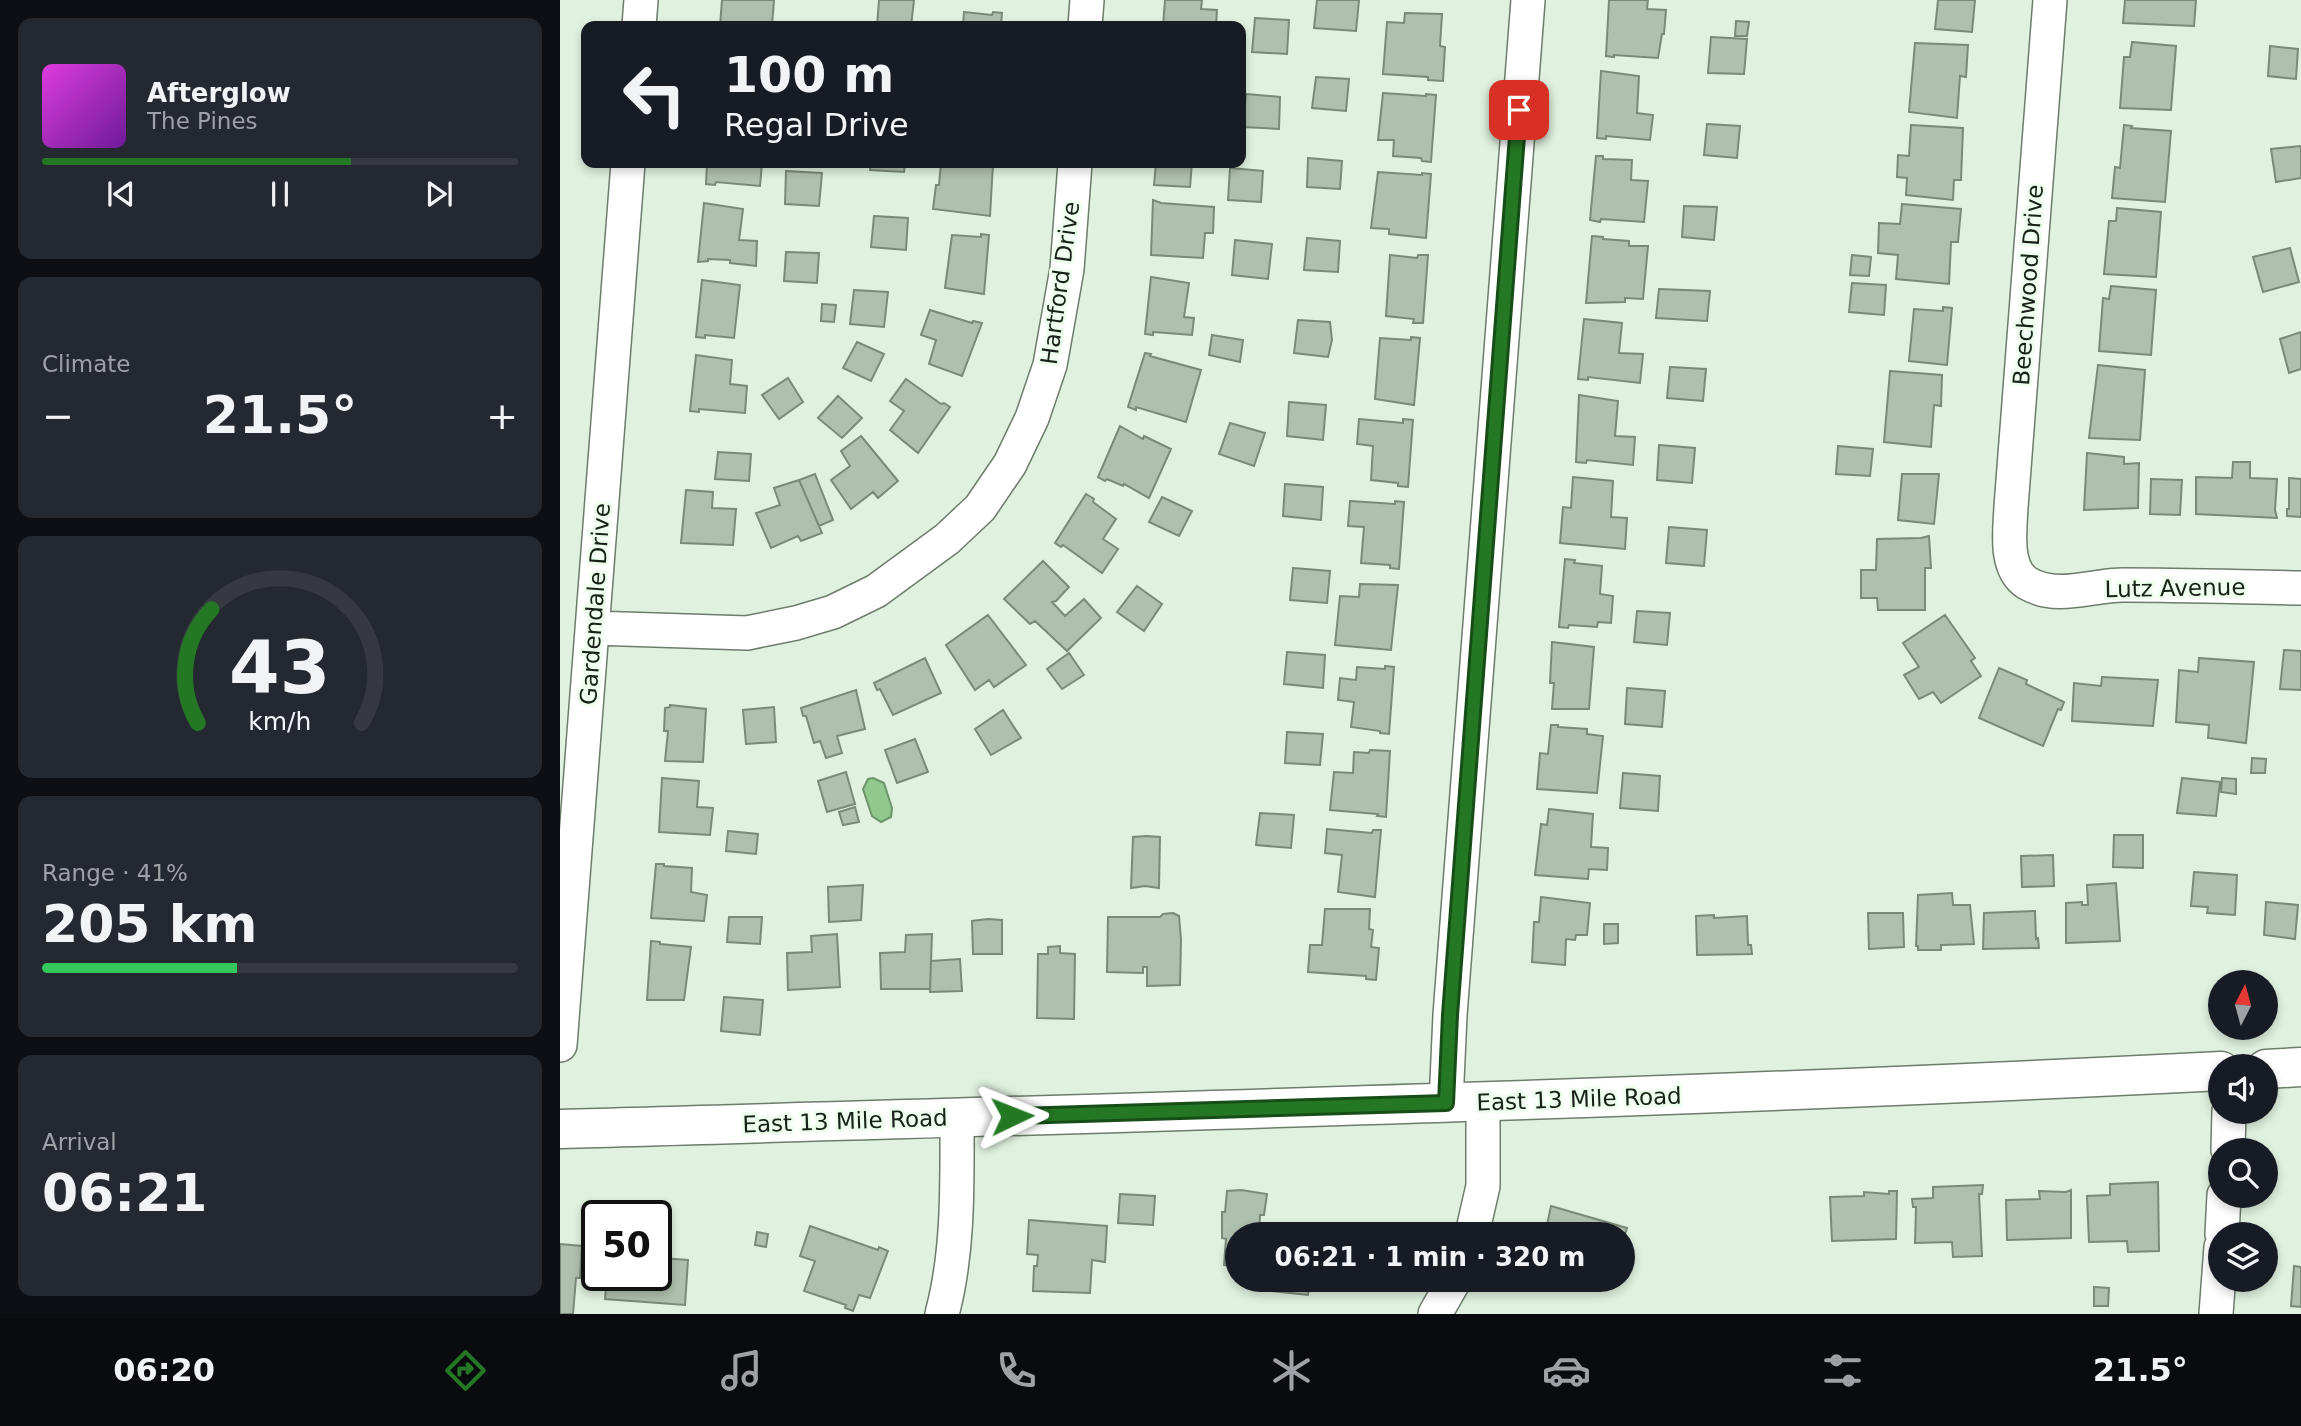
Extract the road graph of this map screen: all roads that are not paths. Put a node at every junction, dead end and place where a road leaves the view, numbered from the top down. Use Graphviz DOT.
graph roads {
  1 [pos="641,0"];
  2 [pos="1087,0"];
  3 [pos="1528,0"];
  4 [pos="2050,0"];
  5 [pos="639,21"];
  6 [pos="1085,21"];
  7 [pos="628,168"];
  8 [pos="1075,168"];
  9 [pos="2015,569"];
  10 [pos="2301,588"];
  11 [pos="593,628"];
  12 [pos="560,1045"];
  13 [pos="2301,1067"];
  14 [pos="2278,1068"];
  15 [pos="2208,1072"];
  16 [pos="1465,1103"];
  17 [pos="957,1117"];
  18 [pos="560,1129"];
  19 [pos="1475,1222"];
  20 [pos="1448,1292"];
  21 [pos="2218,1292"];
  22 [pos="942,1314"];
  23 [pos="1435,1314"];
  24 [pos="2216,1314"];
  1 -- 5 [label="street"];
  2 -- 6 [label="street"];
  3 -- 16 [label="street"];
  4 -- 9 [label="street, Beechwood Drive"];
  7 -- 11 [label="street, Gardendale Drive"];
  8 -- 11 [label="street, Hartford Drive"];
  9 -- 10 [label="street, Lutz Avenue"];
  11 -- 12 [label="street, Gardendale Drive"];
  13 -- 14 [label="main road"];
  15 -- 16 [label="main road, East 13 Mile Road"];
  16 -- 17 [label="main road, East 13 Mile Road"];
  16 -- 19 [label="street"];
  17 -- 18 [label="main road, East 13 Mile Road"];
  17 -- 22 [label="street"];
  20 -- 23 [label="street"];
  21 -- 24 [label="street"];
}
